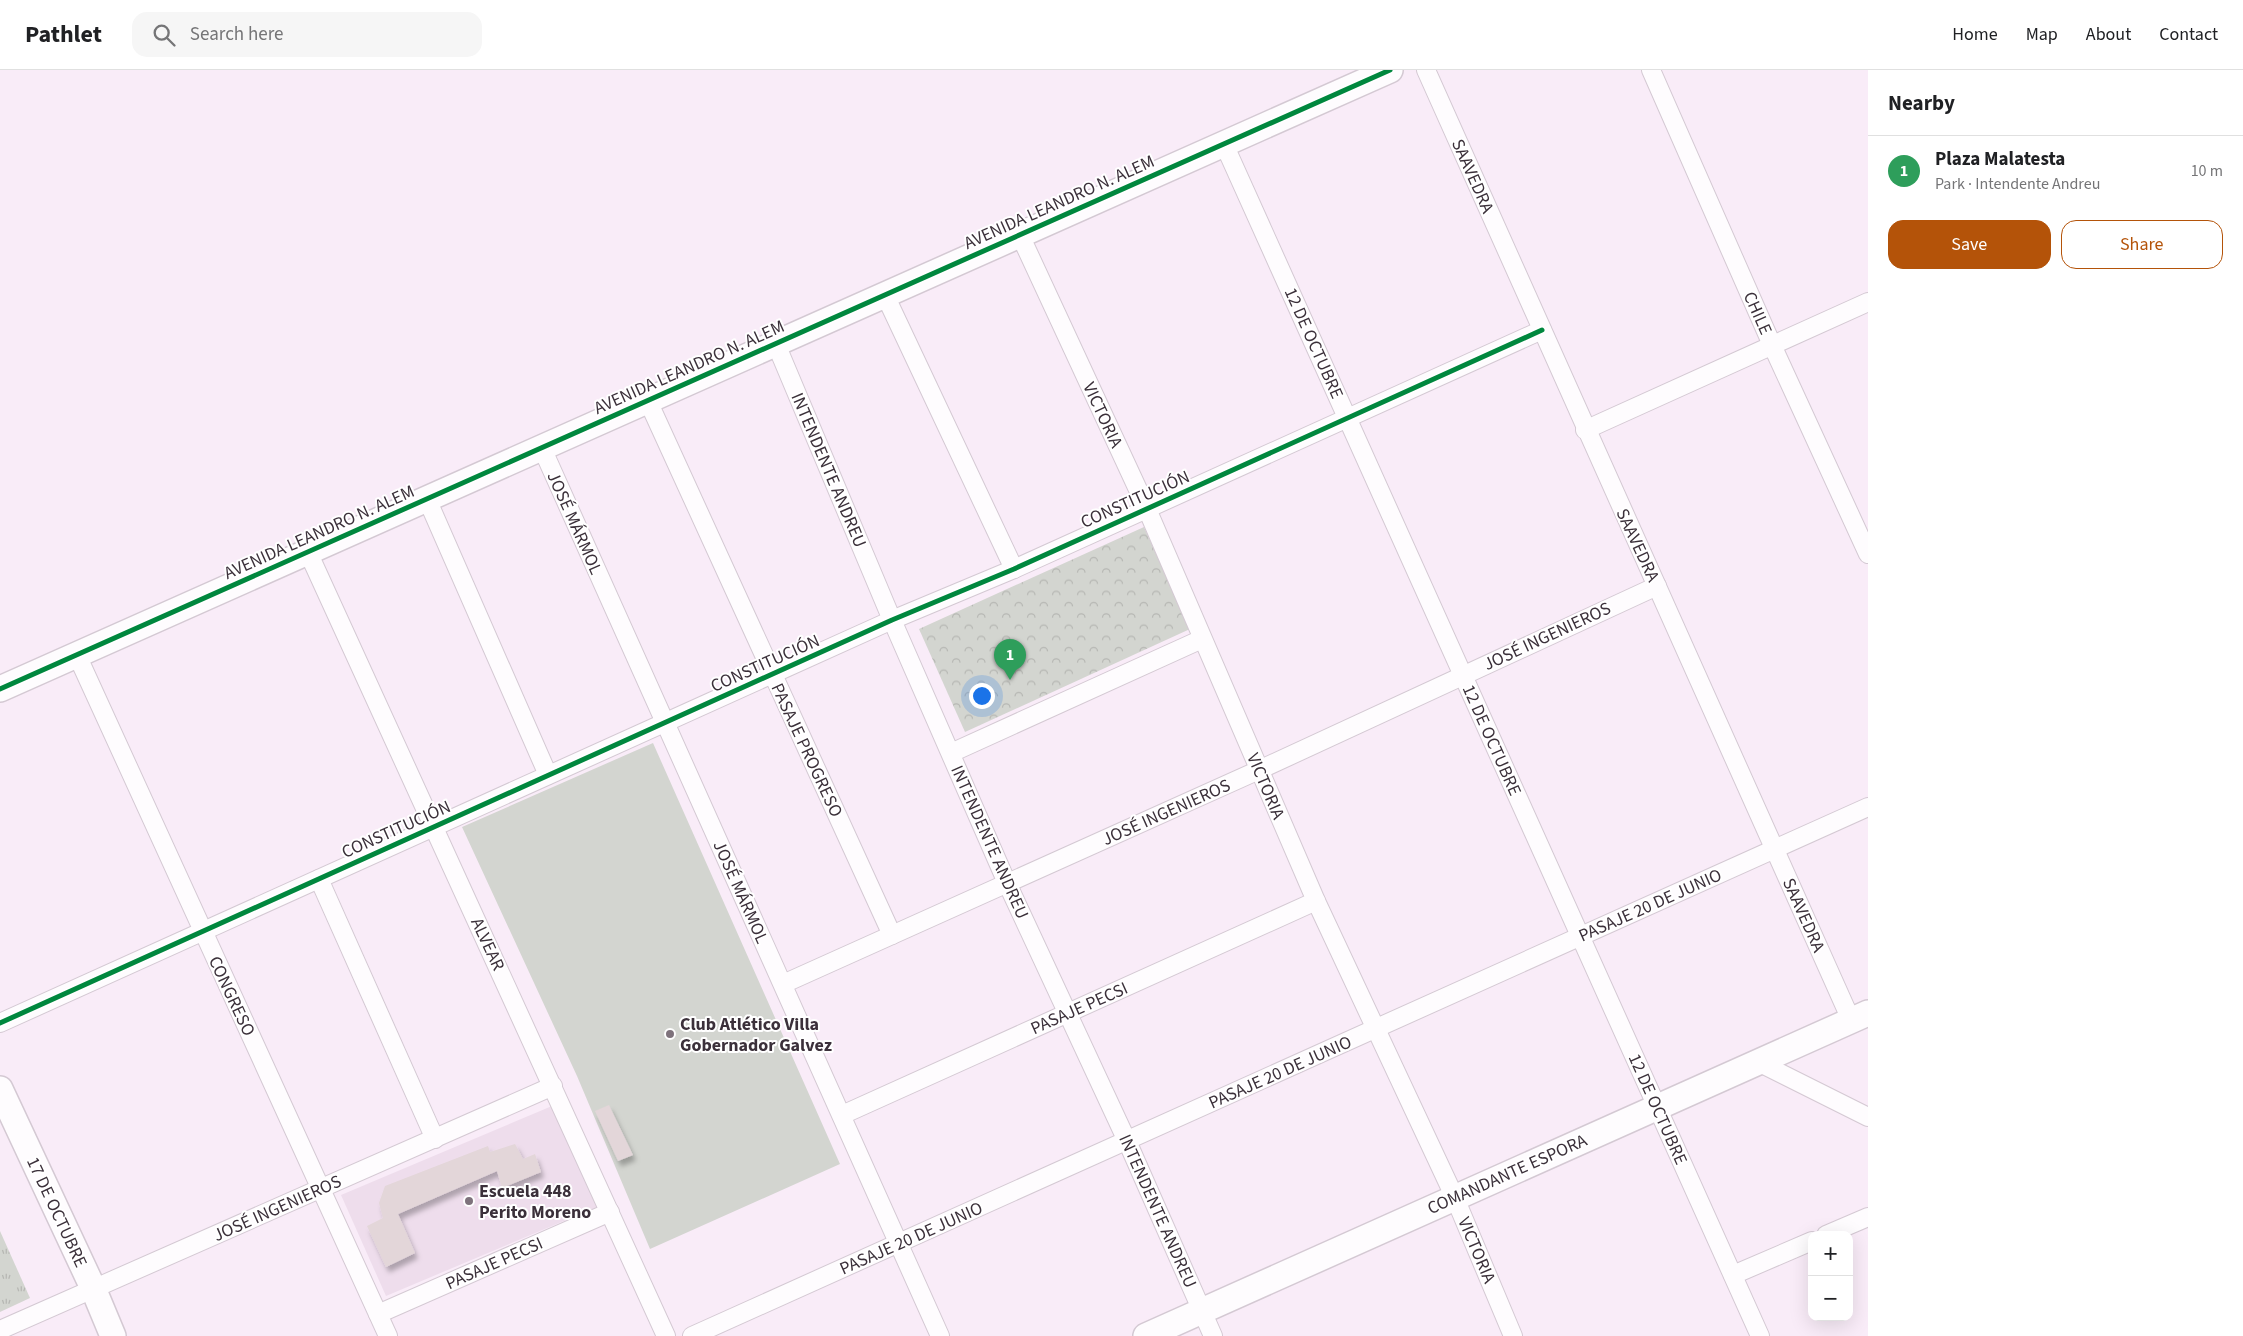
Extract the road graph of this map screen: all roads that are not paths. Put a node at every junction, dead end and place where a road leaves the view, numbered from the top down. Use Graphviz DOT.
graph roads {
  1 [pos="1390,70"];
  2 [pos="1426,70"];
  3 [pos="1651,70"];
  4 [pos="1224,144"];
  5 [pos="1020,235"];
  6 [pos="885,295"];
  7 [pos="1868,302"];
  8 [pos="1542,330"];
  9 [pos="776,344"];
  10 [pos="1772,345"];
  11 [pos="648,401"];
  12 [pos="1347,418"];
  13 [pos="1585,430"];
  14 [pos="542,448"];
  15 [pos="427,499"];
  16 [pos="1146,509"];
  17 [pos="308,552"];
  18 [pos="1868,554"];
  19 [pos="1014,569"];
  20 [pos="1657,586"];
  21 [pos="892,620"];
  22 [pos="1202,639"];
  23 [pos="77,655"];
  24 [pos="773,674"];
  25 [pos="1463,675"];
  26 [pos="0,690"];
  27 [pos="665,723"];
  28 [pos="952,753"];
  29 [pos="1258,770"];
  30 [pos="548,776"];
  31 [pos="1868,807"];
  32 [pos="434,827"];
  33 [pos="1774,849"];
  34 [pos="319,879"];
  35 [pos="1007,883"];
  36 [pos="1316,901"];
  37 [pos="202,932"];
  38 [pos="892,935"];
  39 [pos="1580,937"];
  40 [pos="782,984"];
  41 [pos="1068,1013"];
  42 [pos="1860,1017"];
  43 [pos="0,1023"];
  44 [pos="1375,1029"];
  45 [pos="1758,1062"];
  46 [pos="553,1086"];
  47 [pos="0,1089"];
  48 [pos="1657,1107"];
  49 [pos="842,1115"];
  50 [pos="1868,1117"];
  51 [pos="435,1138"];
  52 [pos="1127,1141"];
  53 [pos="321,1188"];
  54 [pos="1455,1198"];
  55 [pos="610,1212"];
  56 [pos="1868,1217"];
  57 [pos="1835,1231"];
  58 [pos="899,1243"];
  59 [pos="1808,1243"];
  60 [pos="1733,1275"];
  61 [pos="93,1288"];
  62 [pos="1202,1311"];
  63 [pos="378,1314"];
  64 [pos="0,1330"];
  65 [pos="113,1336"];
  66 [pos="388,1336"];
  67 [pos="666,1336"];
  68 [pos="692,1336"];
  69 [pos="940,1336"];
  70 [pos="1146,1336"];
  71 [pos="1213,1336"];
  72 [pos="1513,1336"];
  73 [pos="1760,1336"];
  1 -- 4 [label="street, AVENIDA LEANDRO N. ALEM"];
  2 -- 8 [label="street, SAAVEDRA"];
  3 -- 10 [label="street, CHILE"];
  4 -- 5 [label="street, AVENIDA LEANDRO N. ALEM"];
  4 -- 12 [label="street, 12 DE OCTUBRE"];
  5 -- 6 [label="street, AVENIDA LEANDRO N. ALEM"];
  5 -- 16 [label="street, VICTORIA"];
  6 -- 9 [label="street, AVENIDA LEANDRO N. ALEM"];
  6 -- 19 [label="street"];
  7 -- 10 [label="street"];
  8 -- 12 [label="street, CONSTITUCIÓN"];
  8 -- 13 [label="street, SAAVEDRA"];
  9 -- 11 [label="street, AVENIDA LEANDRO N. ALEM"];
  9 -- 21 [label="street, INTENDENTE ANDREU"];
  10 -- 13 [label="street"];
  10 -- 18 [label="street, CHILE"];
  11 -- 14 [label="street, AVENIDA LEANDRO N. ALEM"];
  11 -- 24 [label="street, PASAJE PROGRESO"];
  12 -- 16 [label="street, CONSTITUCIÓN"];
  12 -- 25 [label="street, 12 DE OCTUBRE"];
  13 -- 20 [label="street, SAAVEDRA"];
  14 -- 15 [label="street, AVENIDA LEANDRO N. ALEM"];
  14 -- 27 [label="street, JOSÉ MÁRMOL"];
  15 -- 17 [label="street, AVENIDA LEANDRO N. ALEM"];
  15 -- 30 [label="street"];
  16 -- 19 [label="street, CONSTITUCIÓN"];
  16 -- 22 [label="street, VICTORIA"];
  17 -- 23 [label="street, AVENIDA LEANDRO N. ALEM"];
  17 -- 32 [label="street, ALVEAR"];
  19 -- 21 [label="street, CONSTITUCIÓN"];
  20 -- 25 [label="street, JOSÉ INGENIEROS"];
  20 -- 33 [label="street, SAAVEDRA"];
  21 -- 24 [label="street, CONSTITUCIÓN"];
  21 -- 28 [label="street, INTENDENTE ANDREU"];
  22 -- 28 [label="street"];
  22 -- 29 [label="street, VICTORIA"];
  23 -- 26 [label="street, AVENIDA LEANDRO N. ALEM"];
  23 -- 37 [label="street, CONGRESO"];
  24 -- 27 [label="street, CONSTITUCIÓN"];
  24 -- 38 [label="street, PASAJE PROGRESO"];
  25 -- 29 [label="street, JOSÉ INGENIEROS"];
  25 -- 39 [label="street, 12 DE OCTUBRE"];
  27 -- 30 [label="street, CONSTITUCIÓN"];
  27 -- 40 [label="street, JOSÉ MÁRMOL"];
  28 -- 35 [label="street, INTENDENTE ANDREU"];
  29 -- 35 [label="street, JOSÉ INGENIEROS"];
  29 -- 36 [label="street, VICTORIA"];
  30 -- 32 [label="street, CONSTITUCIÓN"];
  31 -- 33 [label="street, PASAJE 20 DE JUNIO"];
  32 -- 34 [label="street, CONSTITUCIÓN"];
  32 -- 46 [label="street, ALVEAR"];
  33 -- 39 [label="street, PASAJE 20 DE JUNIO"];
  33 -- 42 [label="street, SAAVEDRA"];
  34 -- 37 [label="street, CONSTITUCIÓN"];
  34 -- 51 [label="street"];
  35 -- 38 [label="street, JOSÉ INGENIEROS"];
  35 -- 41 [label="street, INTENDENTE ANDREU"];
  36 -- 41 [label="street, PASAJE PECSI"];
  36 -- 44 [label="street, VICTORIA"];
  37 -- 43 [label="street, CONSTITUCIÓN"];
  37 -- 53 [label="street, CONGRESO"];
  38 -- 40 [label="street, JOSÉ INGENIEROS"];
  39 -- 44 [label="street, PASAJE 20 DE JUNIO"];
  39 -- 48 [label="street, 12 DE OCTUBRE"];
  40 -- 49 [label="street, JOSÉ MÁRMOL"];
  41 -- 49 [label="street, PASAJE PECSI"];
  41 -- 52 [label="street, INTENDENTE ANDREU"];
  42 -- 45 [label="street, COMANDANTE ESPORA"];
  44 -- 52 [label="street, PASAJE 20 DE JUNIO"];
  44 -- 54 [label="street, VICTORIA"];
  45 -- 48 [label="street, COMANDANTE ESPORA"];
  45 -- 50 [label="street"];
  46 -- 51 [label="street, JOSÉ INGENIEROS"];
  46 -- 55 [label="street, ALVEAR"];
  47 -- 61 [label="street, 17 DE OCTUBRE"];
  48 -- 54 [label="street, COMANDANTE ESPORA"];
  48 -- 60 [label="street, 12 DE OCTUBRE"];
  49 -- 58 [label="street, JOSÉ MÁRMOL"];
  51 -- 53 [label="street, JOSÉ INGENIEROS"];
  52 -- 58 [label="street, PASAJE 20 DE JUNIO"];
  52 -- 62 [label="street, INTENDENTE ANDREU"];
  53 -- 61 [label="street, JOSÉ INGENIEROS"];
  53 -- 63 [label="street, CONGRESO"];
  54 -- 62 [label="street, COMANDANTE ESPORA"];
  54 -- 72 [label="street, VICTORIA"];
  55 -- 63 [label="street, PASAJE PECSI"];
  55 -- 67 [label="street, ALVEAR"];
  56 -- 57 [label="street"];
  58 -- 68 [label="street, PASAJE 20 DE JUNIO"];
  58 -- 69 [label="street, JOSÉ MÁRMOL"];
  59 -- 60 [label="street"];
  60 -- 73 [label="street, 12 DE OCTUBRE"];
  61 -- 64 [label="street, JOSÉ INGENIEROS"];
  61 -- 65 [label="street, 17 DE OCTUBRE"];
  62 -- 70 [label="street, COMANDANTE ESPORA"];
  62 -- 71 [label="street, INTENDENTE ANDREU"];
  63 -- 66 [label="street, CONGRESO"];
}
